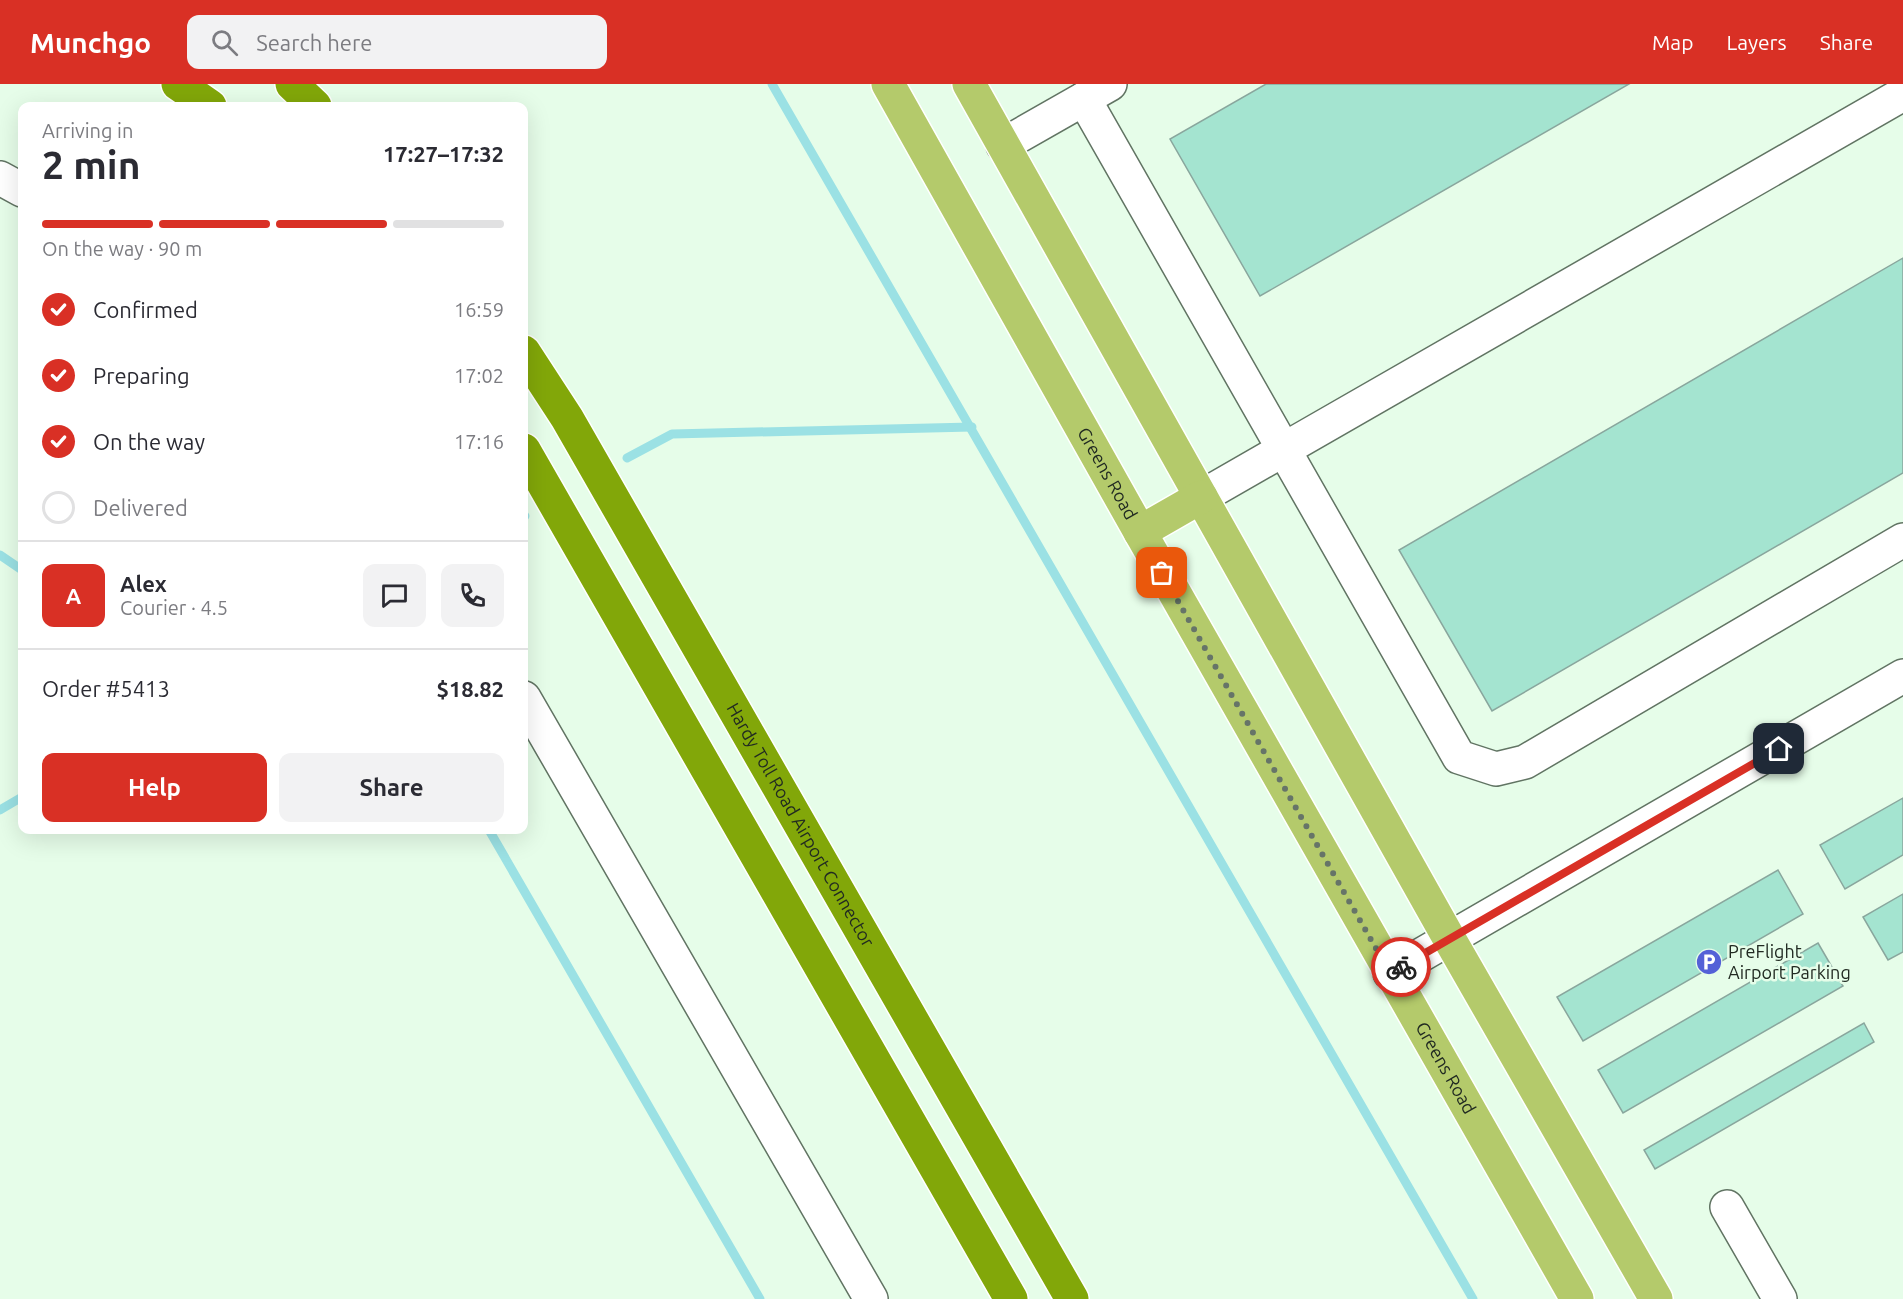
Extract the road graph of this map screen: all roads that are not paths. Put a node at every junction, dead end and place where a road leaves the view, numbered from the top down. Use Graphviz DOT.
graph roads {
  1 [pos="178,84"];
  2 [pos="292,84"];
  3 [pos="888,84"];
  4 [pos="969,84"];
  5 [pos="1097,92"];
  6 [pos="1903,94"];
  7 [pos="204,102"];
  8 [pos="311,102"];
  9 [pos="1003,145"];
  10 [pos="0,178"];
  11 [pos="18,188"];
  12 [pos="528,358"];
  13 [pos="1284,450"];
  14 [pos="528,457"];
  15 [pos="1201,497"];
  16 [pos="1140,532"];
  17 [pos="1903,540"];
  18 [pos="1903,676"];
  19 [pos="528,705"];
  20 [pos="1450,940"];
  21 [pos="1390,973"];
  22 [pos="1726,1208"];
  23 [pos="871,1299"];
  24 [pos="1011,1299"];
  25 [pos="1072,1299"];
  26 [pos="1577,1299"];
  27 [pos="1656,1299"];
  28 [pos="1780,1299"];
  1 -- 7 [label="highway"];
  2 -- 8 [label="highway"];
  3 -- 16 [label="main road, Greens Road"];
  4 -- 9 [label="main road"];
  5 -- 9 [label="street"];
  5 -- 13 [label="street"];
  6 -- 13 [label="street"];
  9 -- 15 [label="main road"];
  10 -- 11 [label="street"];
  12 -- 25 [label="highway, Hardy Toll Road Airport Connector"];
  13 -- 15 [label="street"];
  13 -- 17 [label="street"];
  14 -- 24 [label="highway"];
  15 -- 16 [label="main road"];
  15 -- 20 [label="main road"];
  16 -- 21 [label="main road, Greens Road"];
  18 -- 20 [label="street"];
  19 -- 23 [label="street"];
  20 -- 21 [label="street"];
  20 -- 27 [label="main road"];
  21 -- 26 [label="main road, Greens Road"];
  22 -- 28 [label="street"];
}
